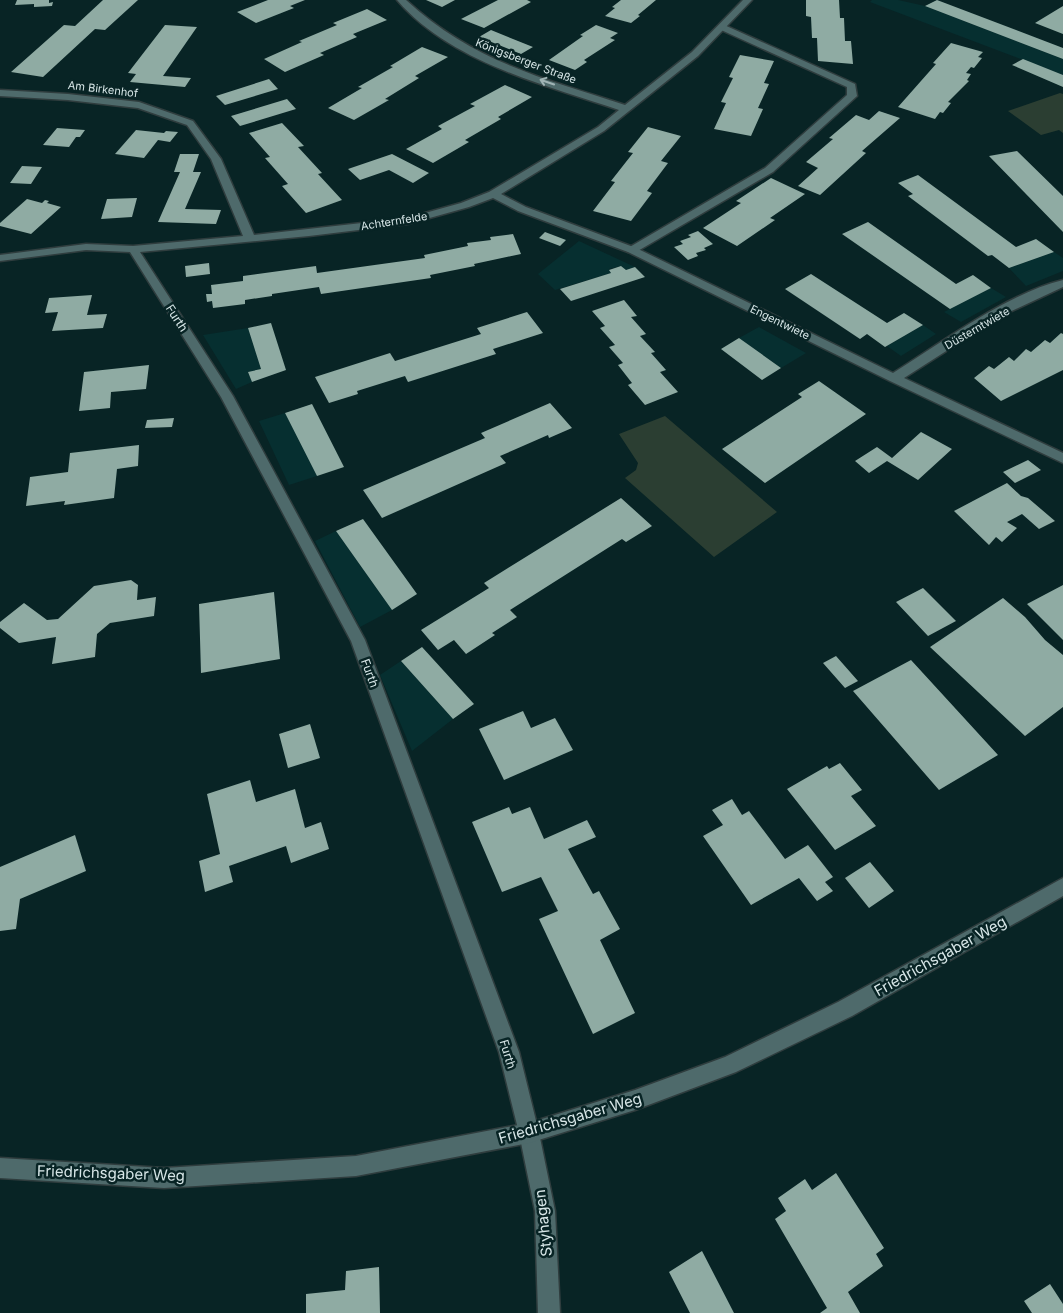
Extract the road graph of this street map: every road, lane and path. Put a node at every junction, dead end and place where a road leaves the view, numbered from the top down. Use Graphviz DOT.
graph roads {
  1 [pos="401,0"];
  2 [pos="748,0"];
  3 [pos="722,27"];
  4 [pos="0,93"];
  5 [pos="627,109"];
  6 [pos="494,194"];
  7 [pos="250,238"];
  8 [pos="133,249"];
  9 [pos="632,250"];
  10 [pos="0,258"];
  11 [pos="1063,283"];
  12 [pos="894,378"];
  13 [pos="1063,458"];
  14 [pos="1063,886"];
  15 [pos="530,1133"];
  16 [pos="0,1168"];
  17 [pos="549,1313"];
  5 -- 1 [label="street, Königsberger Straße, one-way"];
  2 -- 3 [label="street, Achternfelde"];
  3 -- 5 [label="street, Achternfelde"];
  3 -- 9 [label="street"];
  4 -- 7 [label="street, Am Birkenhof"];
  5 -- 6 [label="street, Achternfelde"];
  6 -- 7 [label="street, Achternfelde"];
  6 -- 9 [label="street, Engentwiete"];
  7 -- 8 [label="street, Achternfelde"];
  8 -- 10 [label="street, Achternfelde"];
  8 -- 15 [label="street, Furth"];
  9 -- 12 [label="street, Engentwiete"];
  11 -- 12 [label="street, Düsterntwiete"];
  12 -- 13 [label="street, Engentwiete"];
  14 -- 15 [label="street, Friedrichsgaber Weg"];
  15 -- 16 [label="street, Friedrichsgaber Weg"];
  15 -- 17 [label="street, Styhagen"];
}
